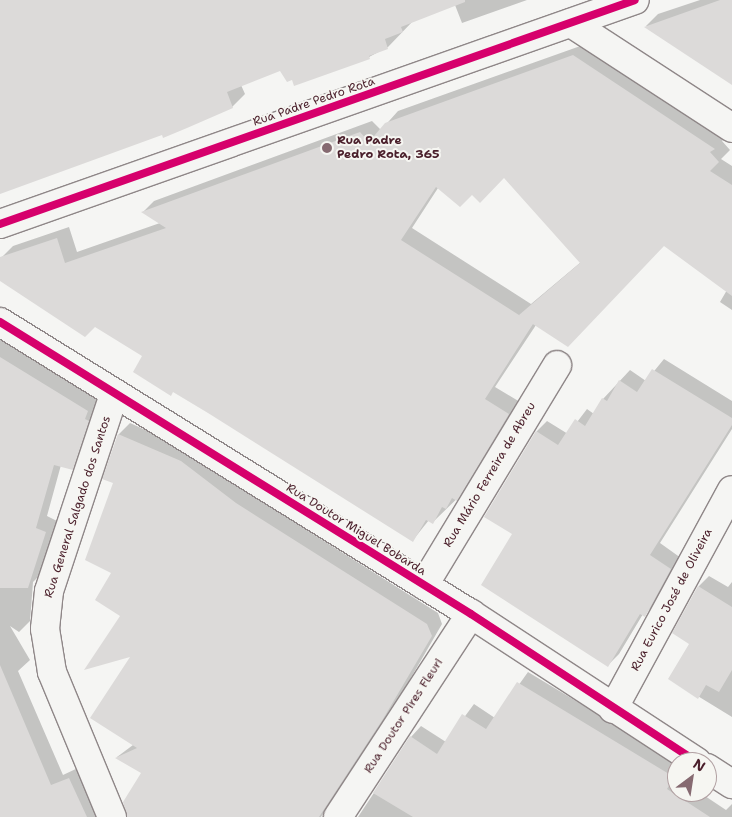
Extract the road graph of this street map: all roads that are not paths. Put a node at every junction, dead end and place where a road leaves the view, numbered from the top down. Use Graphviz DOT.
graph roads {
  1 [pos="635,0"];
  2 [pos="571,24"];
  3 [pos="732,128"];
  4 [pos="0,224"];
  5 [pos="0,322"];
  6 [pos="557,365"];
  7 [pos="114,395"];
  8 [pos="732,490"];
  9 [pos="424,585"];
  10 [pos="470,614"];
  11 [pos="613,709"];
  12 [pos="681,752"];
  13 [pos="717,774"];
  14 [pos="732,784"];
  15 [pos="112,817"];
  16 [pos="338,817"];
  1 -- 2 [label="street, Rua Padre Pedro Rota"];
  2 -- 3 [label="street"];
  2 -- 4 [label="street, Rua Padre Pedro Rota"];
  5 -- 7 [label="street, Rua Doutor Miguel Bobarda"];
  6 -- 9 [label="street, Rua Mário Ferreira de Abreu"];
  7 -- 9 [label="street, Rua Doutor Miguel Bobarda"];
  7 -- 15 [label="street, Rua General Salgado dos Santos"];
  8 -- 11 [label="street, Rua Eurico José de Oliveira"];
  9 -- 10 [label="street, Rua Doutor Miguel Bobarda"];
  10 -- 11 [label="street, Rua Doutor Miguel Bobarda"];
  10 -- 16 [label="street, Rua Doutor Pires Fleuri"];
  11 -- 12 [label="street, Rua Doutor Miguel Bobarda"];
  13 -- 14 [label="street"];
}
